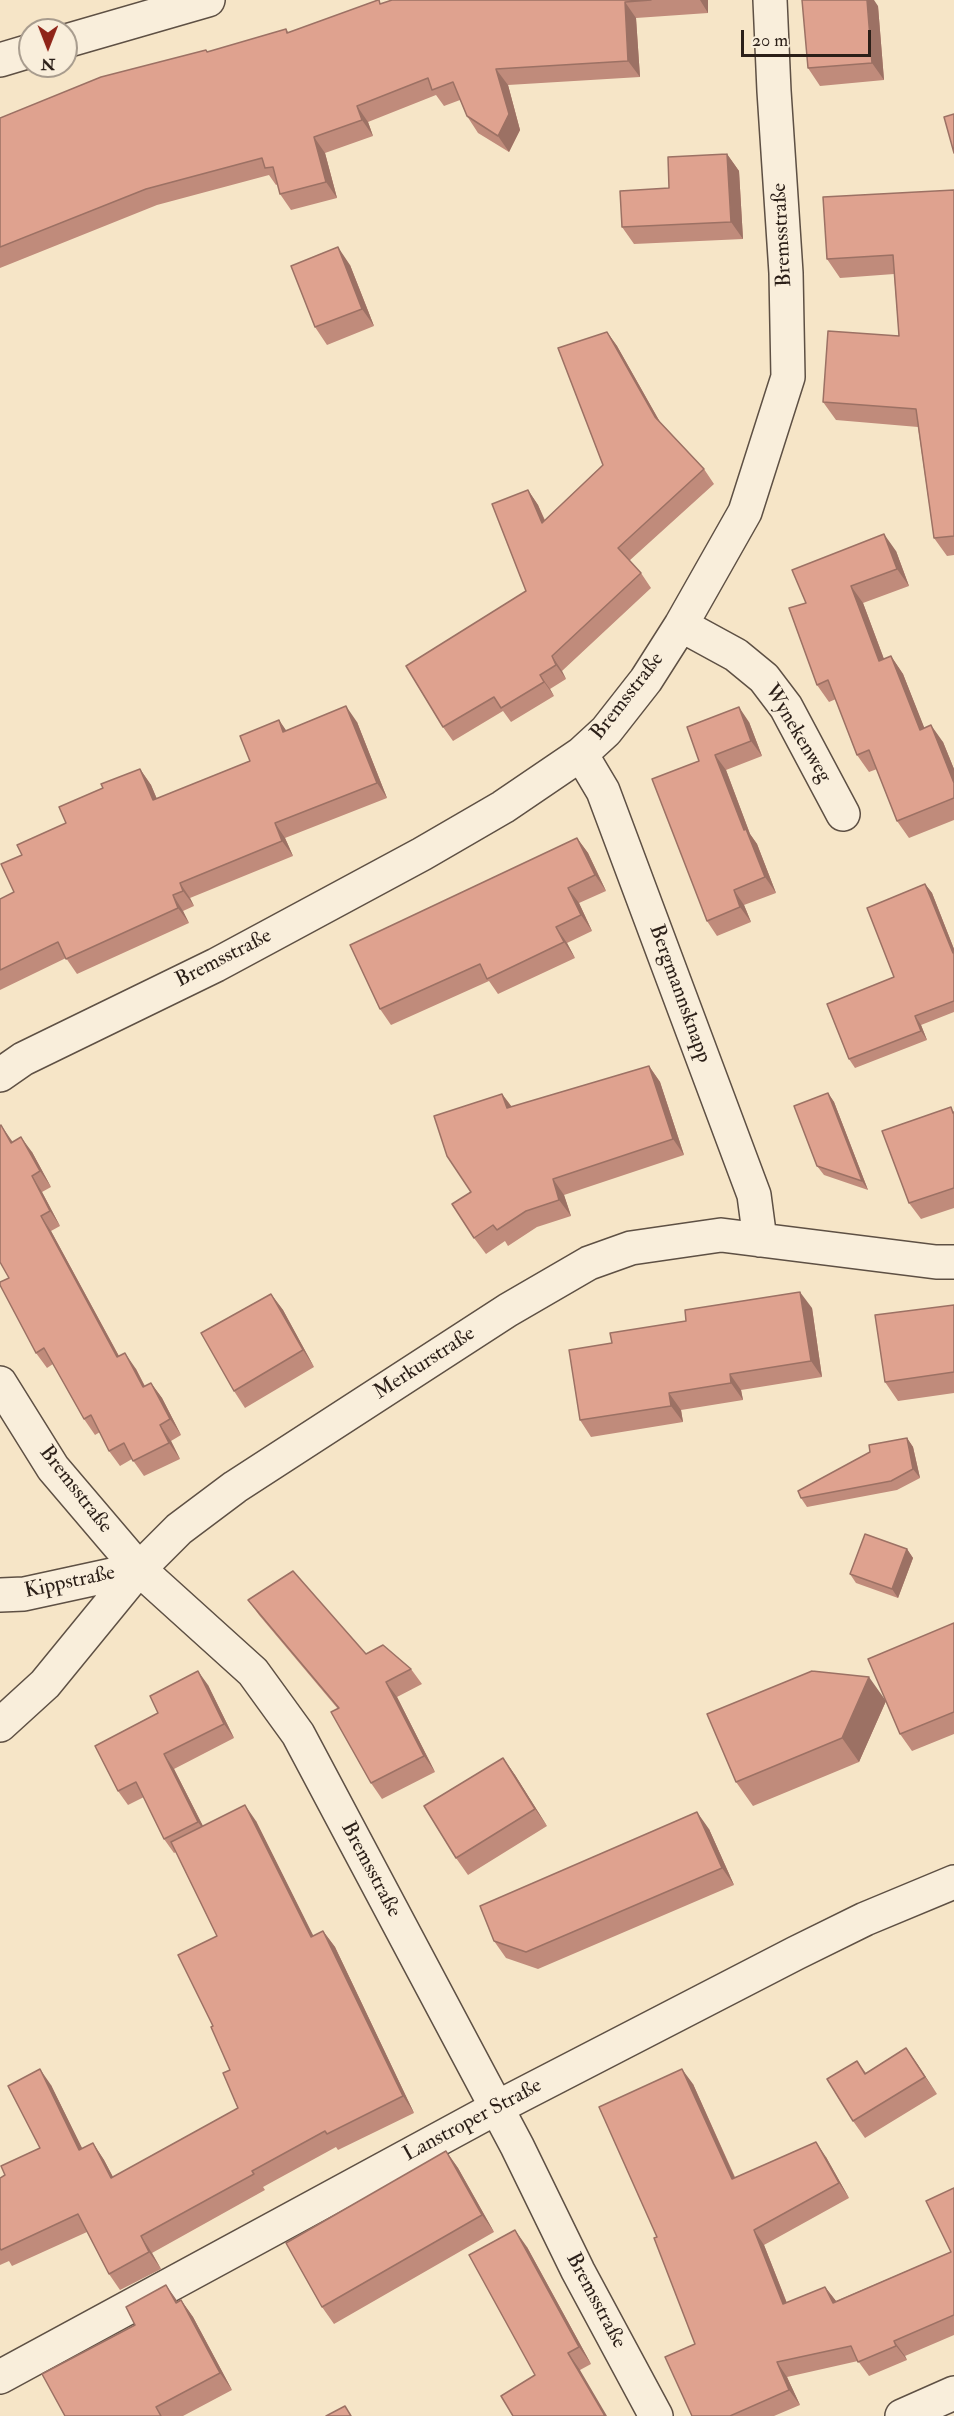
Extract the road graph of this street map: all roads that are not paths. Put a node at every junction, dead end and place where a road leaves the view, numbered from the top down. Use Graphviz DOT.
graph roads {
  1 [pos="208,0"];
  2 [pos="770,0"];
  3 [pos="78,38"];
  4 [pos="18,55"];
  5 [pos="0,60"];
  6 [pos="681,625"];
  7 [pos="581,754"];
  8 [pos="843,814"];
  9 [pos="0,1075"];
  10 [pos="760,1240"];
  11 [pos="954,1262"];
  12 [pos="0,1383"];
  13 [pos="139,1569"];
  14 [pos="0,1594"];
  15 [pos="0,1725"];
  16 [pos="951,1893"];
  17 [pos="496,2108"];
  18 [pos="0,2377"];
  19 [pos="954,2393"];
  20 [pos="656,2416"];
  21 [pos="902,2416"];
  1 -- 3 [label="street"];
  2 -- 6 [label="street, Bremsstraße"];
  4 -- 5 [label="street"];
  6 -- 7 [label="street, Bremsstraße"];
  6 -- 8 [label="street, Wynekenweg"];
  7 -- 9 [label="street, Bremsstraße"];
  7 -- 10 [label="street, Bergmannsknapp"];
  10 -- 11 [label="street, Merkurstraße"];
  10 -- 13 [label="street, Merkurstraße"];
  12 -- 13 [label="street, Bremsstraße"];
  13 -- 14 [label="street, Kippstraße"];
  13 -- 15 [label="street, Merkurstraße"];
  13 -- 17 [label="street, Bremsstraße"];
  16 -- 17 [label="street, Lanstroper Straße"];
  17 -- 18 [label="street, Lanstroper Straße"];
  17 -- 20 [label="street, Bremsstraße"];
  19 -- 21 [label="street"];
}
